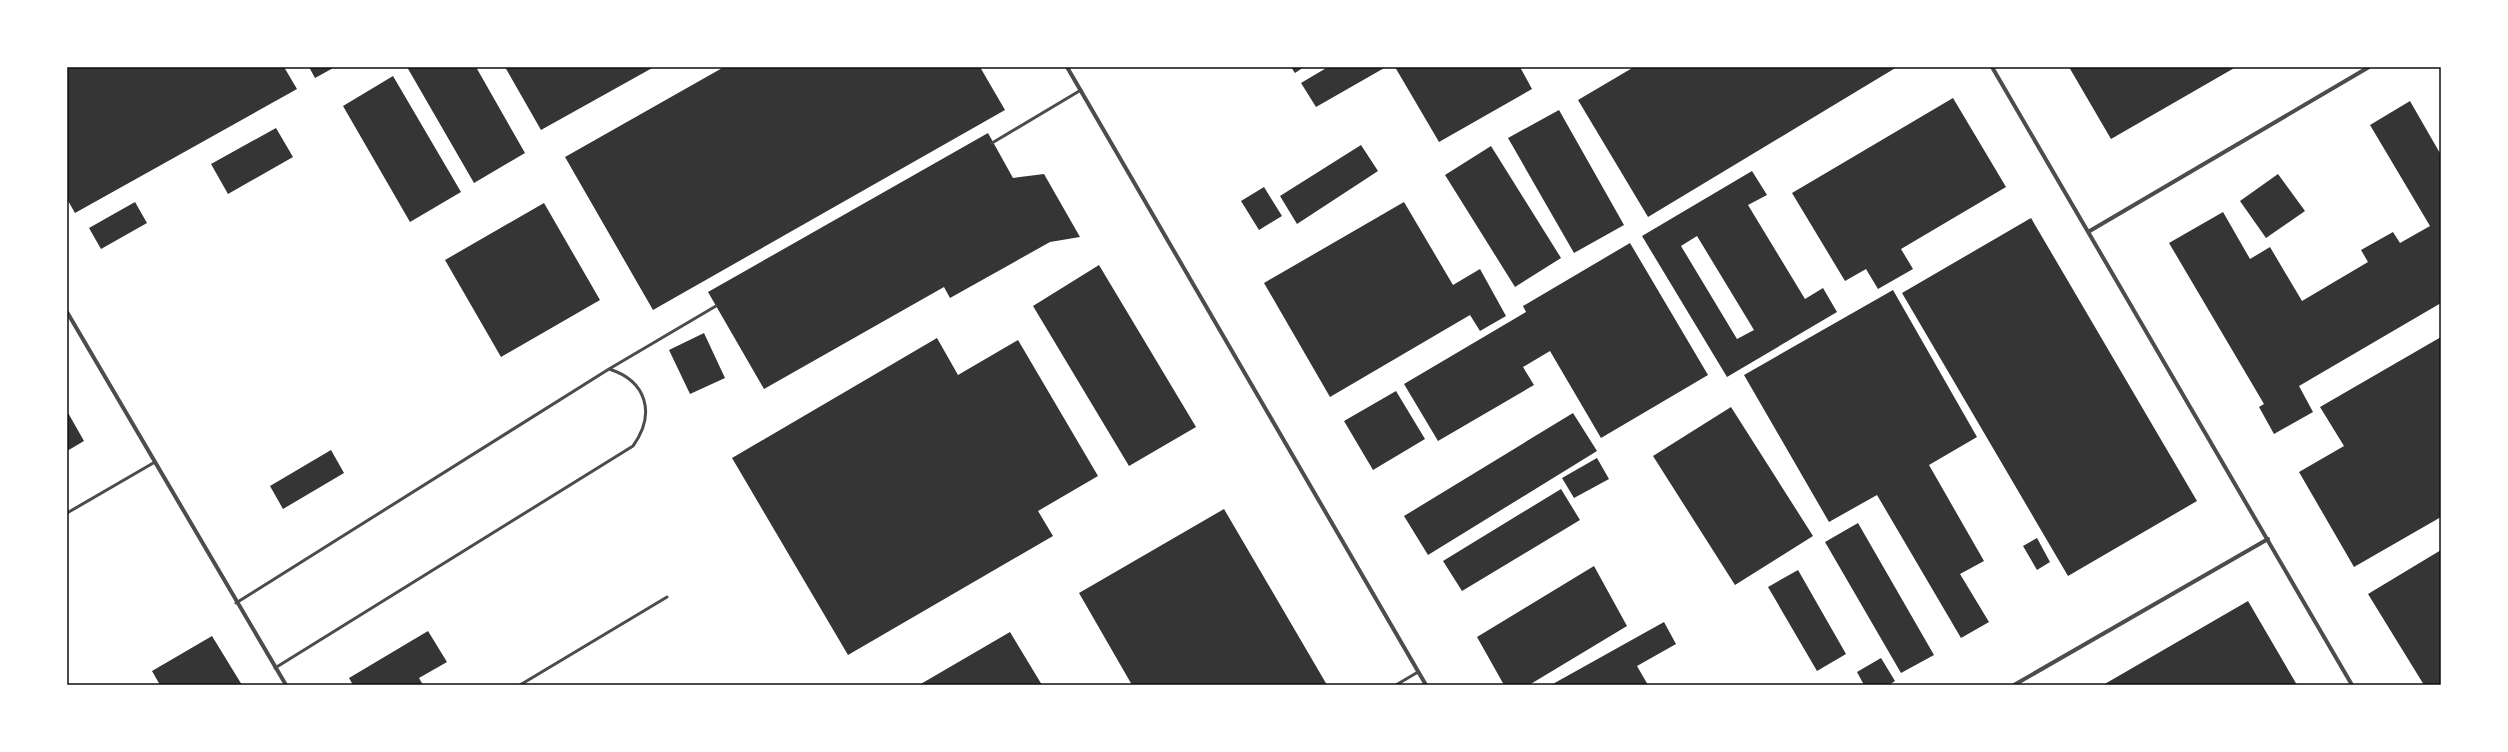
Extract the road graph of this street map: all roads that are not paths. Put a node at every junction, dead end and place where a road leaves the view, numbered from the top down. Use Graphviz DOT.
graph roads {
  1 [pos="1067,67"];
  2 [pos="1992,67"];
  3 [pos="2369,67"];
  4 [pos="1081,90"];
  5 [pos="992,143"];
  6 [pos="2088,232"];
  7 [pos="716,306"];
  8 [pos="67,312"];
  9 [pos="609,368"];
  10 [pos="155,462"];
  11 [pos="67,513"];
  12 [pos="2268,540"];
  13 [pos="668,597"];
  14 [pos="236,603"];
  15 [pos="276,668"];
  16 [pos="1418,672"];
  17 [pos="286,685"];
  18 [pos="520,685"];
  19 [pos="1396,685"];
  20 [pos="1426,685"];
  21 [pos="2014,685"];
  22 [pos="2352,685"];
  1 -- 4 [label="street"];
  2 -- 6 [label="street"];
  3 -- 6 [label="street"];
  4 -- 5 [label="lane"];
  4 -- 16 [label="street"];
  6 -- 12 [label="street"];
  7 -- 9 [label="lane"];
  8 -- 10 [label="street"];
  9 -- 14 [label="lane"];
  9 -- 15 [label="lane"];
  10 -- 11 [label="lane"];
  10 -- 14 [label="street"];
  12 -- 21 [label="street"];
  12 -- 22 [label="street"];
  13 -- 18 [label="lane"];
  14 -- 15 [label="street"];
  15 -- 17 [label="street"];
  16 -- 19 [label="lane"];
  16 -- 20 [label="street"];
}
